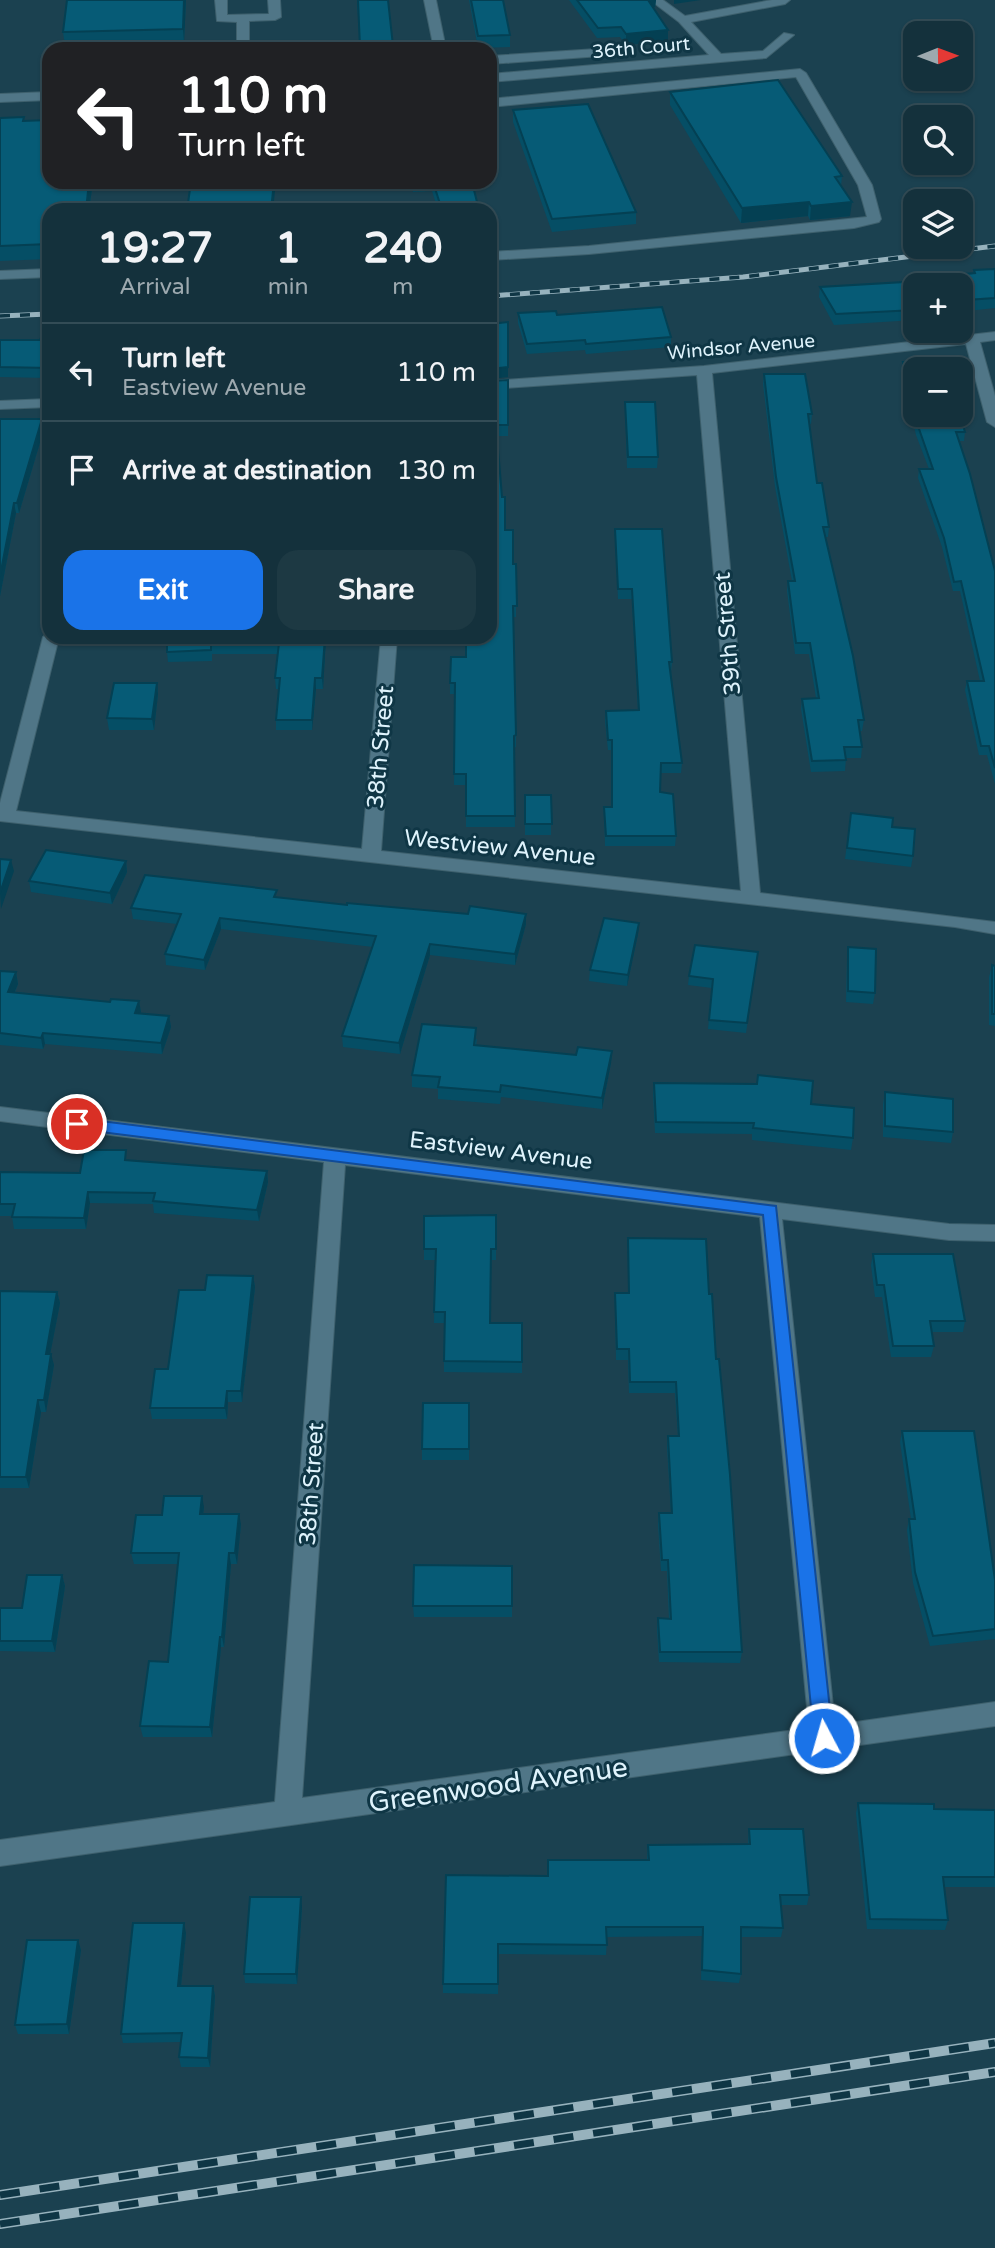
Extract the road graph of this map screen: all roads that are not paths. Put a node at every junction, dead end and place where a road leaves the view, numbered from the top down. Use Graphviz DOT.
graph roads {
  1 [pos="221,0"];
  2 [pos="274,0"];
  3 [pos="429,0"];
  4 [pos="656,0"];
  5 [pos="785,1"];
  6 [pos="243,18"];
  7 [pos="683,20"];
  8 [pos="788,35"];
  9 [pos="243,42"];
  10 [pos="438,42"];
  11 [pos="597,53"];
  12 [pos="719,59"];
  13 [pos="497,60"];
  14 [pos="511,77"];
  15 [pos="497,78"];
  16 [pos="42,96"];
  17 [pos="0,98"];
  18 [pos="497,102"];
  19 [pos="497,256"];
  20 [pos="42,274"];
  21 [pos="0,275"];
  22 [pos="995,336"];
  23 [pos="973,340"];
  24 [pos="945,343"];
  25 [pos="973,343"];
  26 [pos="704,370"];
  27 [pos="497,385"];
  28 [pos="42,403"];
  29 [pos="0,405"];
  30 [pos="995,422"];
  31 [pos="49,644"];
  32 [pos="388,644"];
  33 [pos="3,815"];
  34 [pos="371,858"];
  35 [pos="751,899"];
  36 [pos="995,928"];
  37 [pos="0,1114"];
  38 [pos="335,1156"];
  39 [pos="770,1210"];
  40 [pos="995,1233"];
  41 [pos="995,1714"];
  42 [pos="824,1738"];
  43 [pos="288,1813"];
  44 [pos="0,1853"];
  1 -- 6 [label="street"];
  2 -- 6 [label="street"];
  3 -- 10 [label="street"];
  4 -- 7 [label="street"];
  5 -- 7 [label="street"];
  6 -- 9 [label="street"];
  7 -- 12 [label="street"];
  8 -- 12 [label="street, 36th Court"];
  11 -- 13 [label="street"];
  12 -- 14 [label="street, 36th Court"];
  13 -- 14 [label="street"];
  14 -- 15 [label="street, 36th Court"];
  16 -- 17 [label="street"];
  18 -- 19 [label="street"];
  20 -- 21 [label="street"];
  22 -- 23 [label="street, Windsor Avenue"];
  24 -- 26 [label="street, Windsor Avenue"];
  25 -- 30 [label="street"];
  26 -- 27 [label="street, Windsor Avenue"];
  26 -- 35 [label="street, 39th Street"];
  28 -- 29 [label="street"];
  31 -- 33 [label="street"];
  32 -- 34 [label="street, 38th Street"];
  33 -- 34 [label="street, Westview Avenue"];
  34 -- 35 [label="street, Westview Avenue"];
  35 -- 36 [label="street, Westview Avenue"];
  37 -- 38 [label="street, Eastview Avenue"];
  38 -- 39 [label="street, Eastview Avenue"];
  38 -- 43 [label="street, 38th Street"];
  39 -- 40 [label="street, Eastview Avenue"];
  39 -- 42 [label="street"];
  41 -- 42 [label="street, Greenwood Avenue"];
  42 -- 43 [label="street, Greenwood Avenue"];
  43 -- 44 [label="street, Greenwood Avenue"];
}
